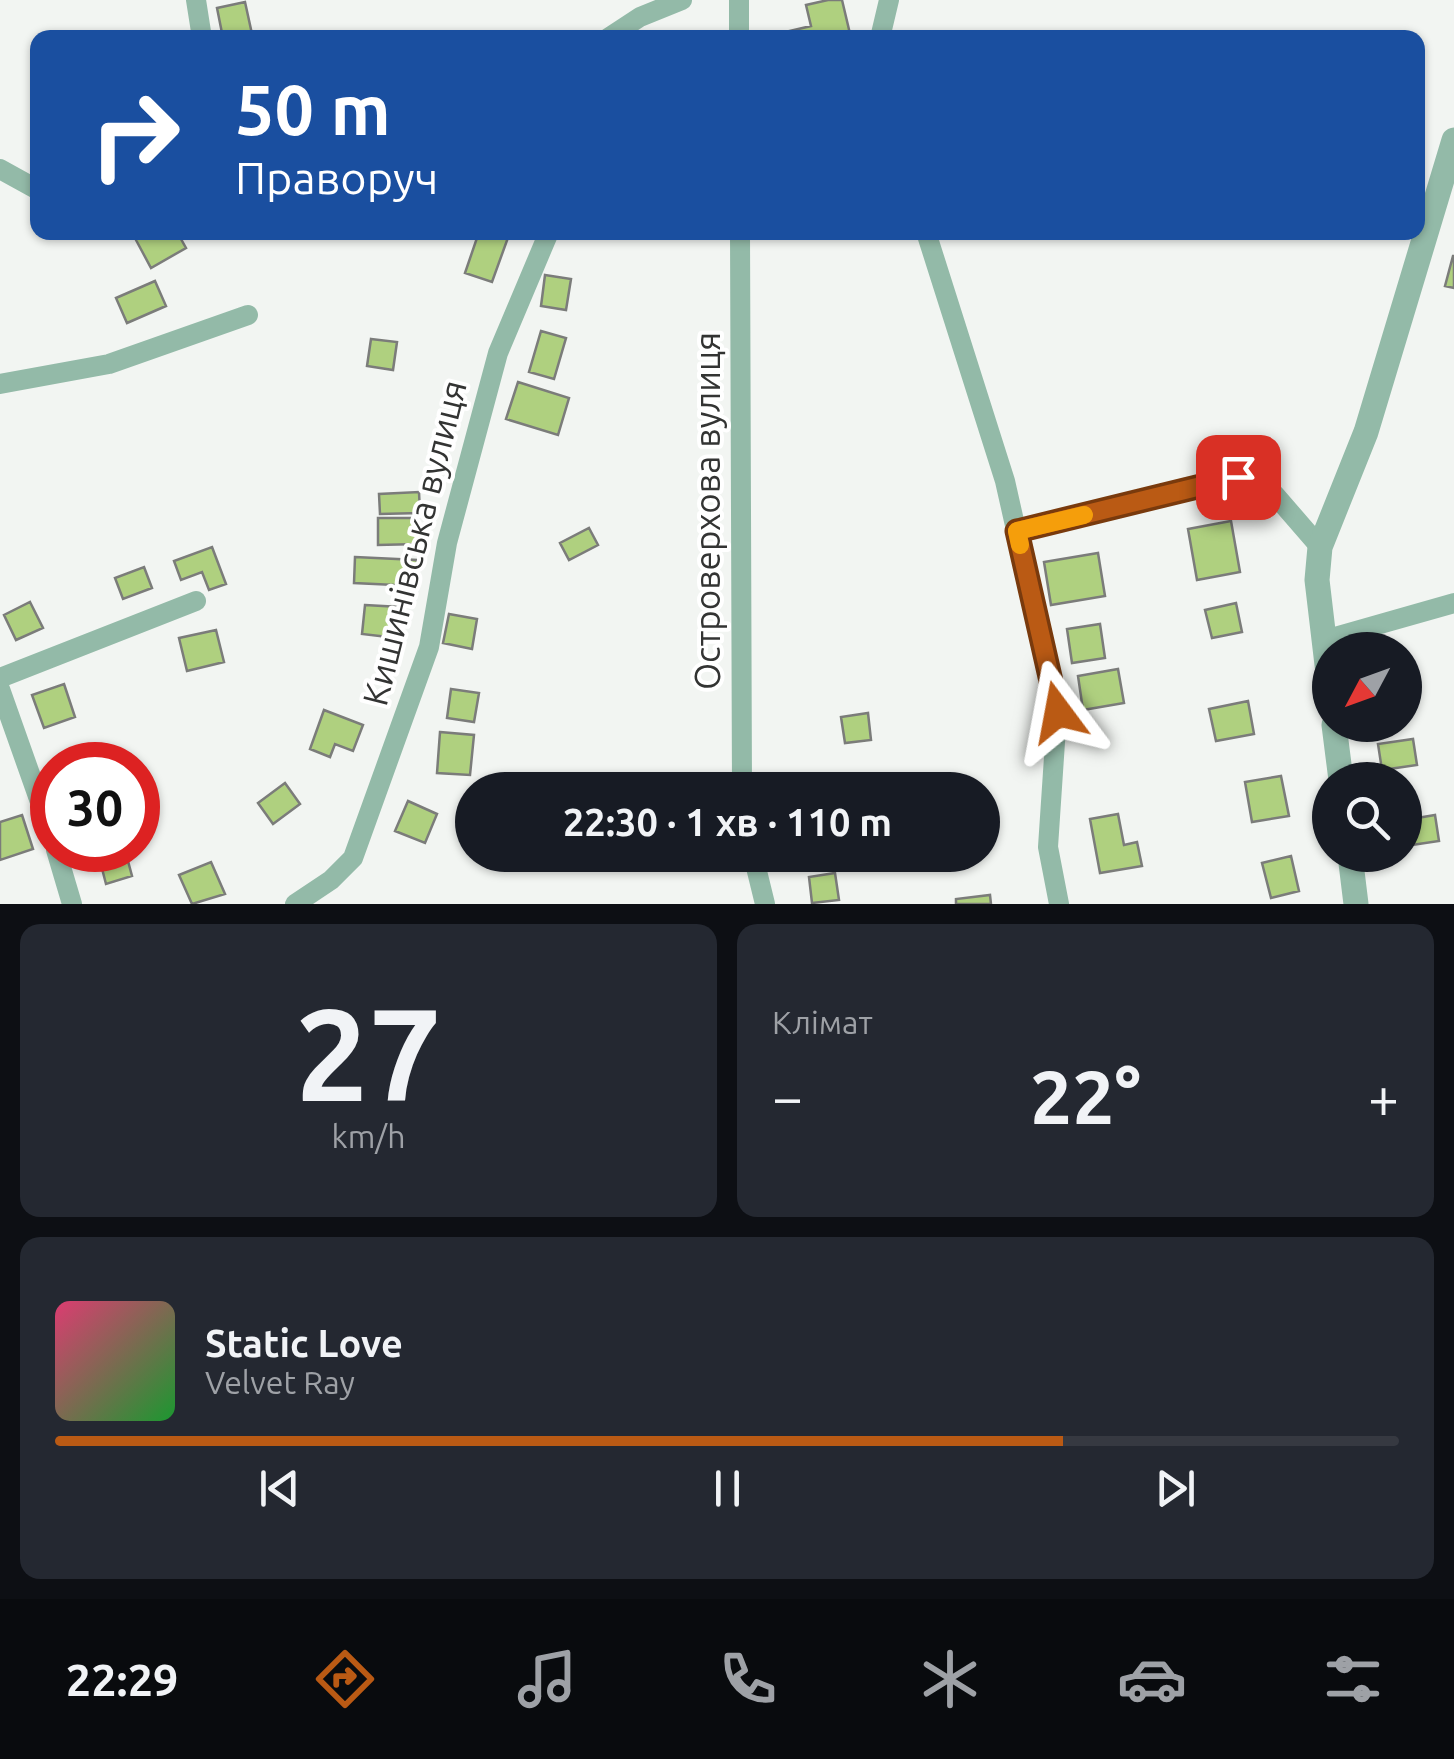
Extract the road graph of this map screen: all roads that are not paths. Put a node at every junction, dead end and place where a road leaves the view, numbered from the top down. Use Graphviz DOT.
graph roads {
  1 [pos="196,0"];
  2 [pos="682,0"];
  3 [pos="739,0"];
  4 [pos="889,0"];
  5 [pos="201,30"];
  6 [pos="620,30"];
  7 [pos="739,30"];
  8 [pos="882,30"];
  9 [pos="1454,140"];
  10 [pos="0,168"];
  11 [pos="30,185"];
  12 [pos="1425,236"];
  13 [pos="546,240"];
  14 [pos="740,240"];
  15 [pos="928,240"];
  16 [pos="1424,240"];
  17 [pos="248,315"];
  18 [pos="0,384"];
  19 [pos="1017,531"];
  20 [pos="1320,547"];
  21 [pos="196,601"];
  22 [pos="1454,604"];
  23 [pos="1323,632"];
  24 [pos="1353,632"];
  25 [pos="0,678"];
  26 [pos="0,689"];
  27 [pos="742,772"];
  28 [pos="30,774"];
  29 [pos="63,872"];
  30 [pos="757,872"];
  31 [pos="1352,872"];
  32 [pos="72,904"];
  33 [pos="295,904"];
  34 [pos="765,904"];
  35 [pos="1059,904"];
  36 [pos="1356,904"];
  1 -- 5 [label="street"];
  2 -- 6 [label="street"];
  3 -- 7 [label="street"];
  4 -- 8 [label="street"];
  9 -- 12 [label="street"];
  10 -- 11 [label="street"];
  13 -- 33 [label="street, Кишинівська вулиця"];
  14 -- 27 [label="street, Островерхова вулиця"];
  15 -- 19 [label="street"];
  16 -- 20 [label="street"];
  17 -- 18 [label="street"];
  19 -- 20 [label="street"];
  19 -- 35 [label="street"];
  20 -- 23 [label="street"];
  21 -- 25 [label="street"];
  22 -- 24 [label="street"];
  26 -- 28 [label="street"];
  29 -- 32 [label="street"];
  30 -- 34 [label="street"];
  31 -- 36 [label="street"];
}
